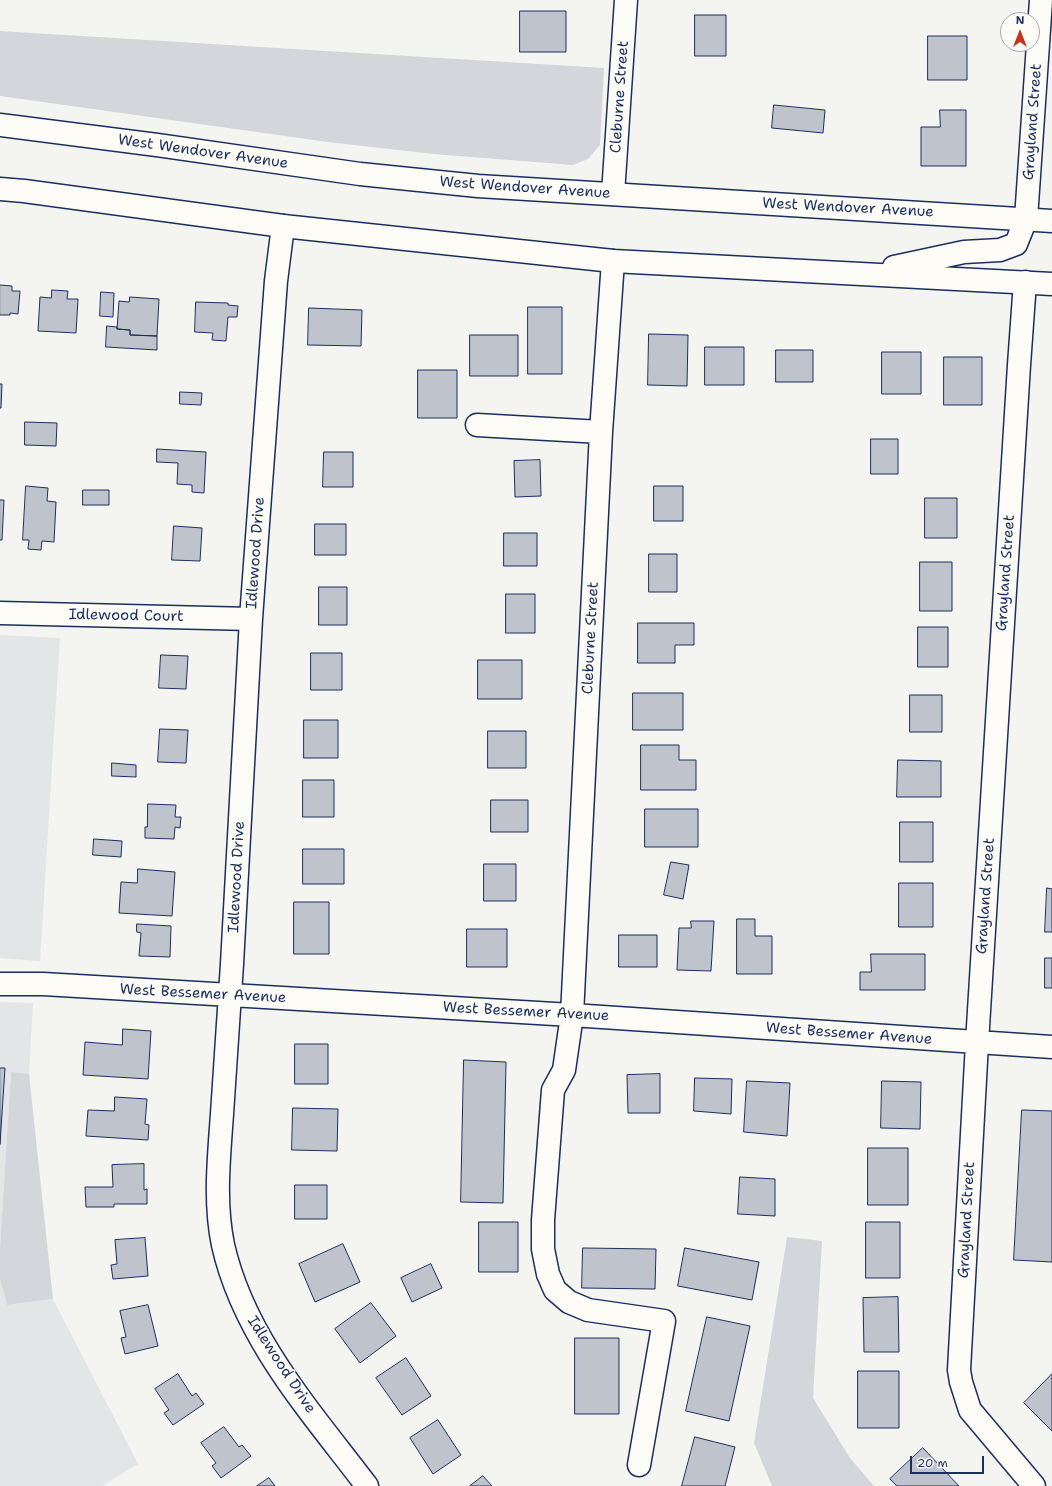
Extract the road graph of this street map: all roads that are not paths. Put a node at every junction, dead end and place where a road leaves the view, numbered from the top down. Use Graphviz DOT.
graph roads {
  1 [pos="626,0"];
  2 [pos="1041,0"];
  3 [pos="0,125"];
  4 [pos="0,189"];
  5 [pos="613,194"];
  6 [pos="1026,219"];
  7 [pos="1052,221"];
  8 [pos="283,226"];
  9 [pos="613,261"];
  10 [pos="868,273"];
  11 [pos="1025,282"];
  12 [pos="1052,284"];
  13 [pos="476,425"];
  14 [pos="601,432"];
  15 [pos="0,613"];
  16 [pos="251,619"];
  17 [pos="0,984"];
  18 [pos="230,996"];
  19 [pos="572,1015"];
  20 [pos="977,1043"];
  21 [pos="1052,1047"];
  22 [pos="639,1465"];
  23 [pos="367,1486"];
  24 [pos="1034,1486"];
  1 -- 5 [label="main road, Cleburne Street"];
  2 -- 6 [label="main road, Grayland Street"];
  3 -- 5 [label="main road, West Wendover Avenue"];
  4 -- 8 [label="main road"];
  5 -- 6 [label="main road, West Wendover Avenue"];
  6 -- 7 [label="main road, West Wendover Avenue"];
  6 -- 10 [label="main road, Grayland Street"];
  8 -- 9 [label="main road"];
  8 -- 16 [label="main road, Idlewood Drive"];
  9 -- 10 [label="main road"];
  9 -- 14 [label="main road, Cleburne Street"];
  10 -- 11 [label="main road"];
  11 -- 12 [label="main road"];
  11 -- 20 [label="main road, Grayland Street"];
  13 -- 14 [label="main road"];
  14 -- 19 [label="main road, Cleburne Street"];
  15 -- 16 [label="main road, Idlewood Court"];
  16 -- 18 [label="main road, Idlewood Drive"];
  17 -- 18 [label="main road, West Bessemer Avenue"];
  18 -- 19 [label="main road, West Bessemer Avenue"];
  18 -- 23 [label="main road, Idlewood Drive"];
  19 -- 20 [label="main road, West Bessemer Avenue"];
  19 -- 22 [label="main road, Cleburne Street"];
  20 -- 21 [label="main road, West Bessemer Avenue"];
  20 -- 24 [label="main road, Grayland Street"];
}
